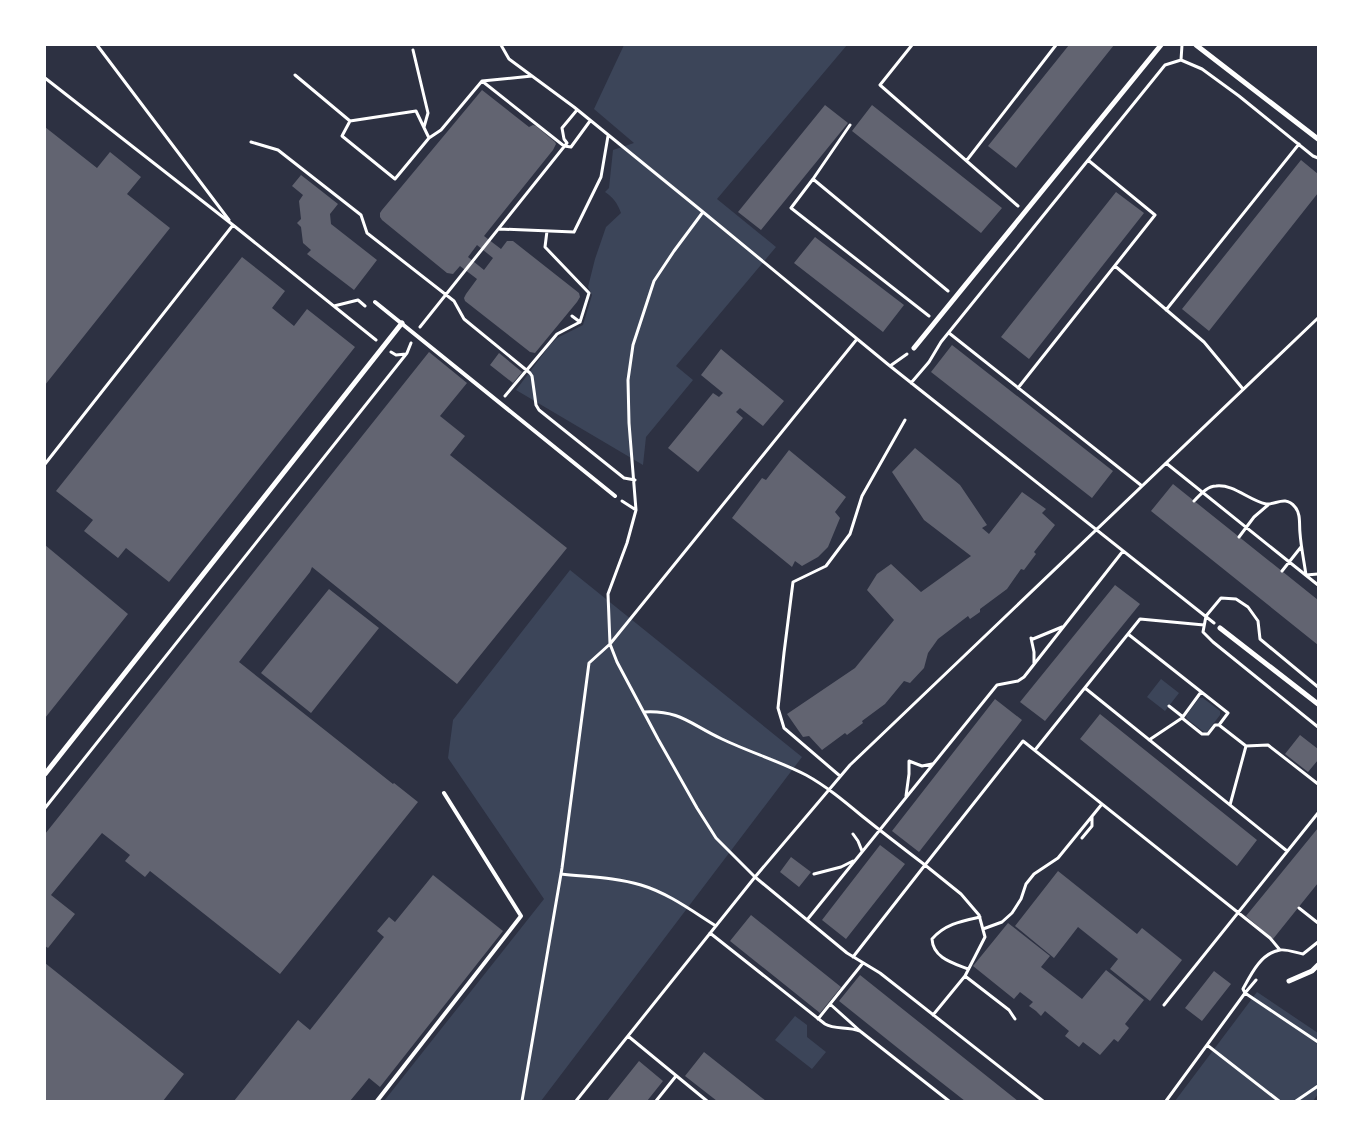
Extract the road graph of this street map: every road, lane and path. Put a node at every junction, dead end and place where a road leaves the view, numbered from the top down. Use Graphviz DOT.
graph roads {
  1 [pos="97,45"];
  2 [pos="501,45"];
  3 [pos="912,45"];
  4 [pos="1056,45"];
  5 [pos="1161,45"];
  6 [pos="1182,45"];
  7 [pos="1196,45"];
  8 [pos="412,50"];
  9 [pos="1181,60"];
  10 [pos="295,75"];
  11 [pos="532,76"];
  12 [pos="45,78"];
  13 [pos="482,81"];
  14 [pos="577,110"];
  15 [pos="350,121"];
  16 [pos="590,121"];
  17 [pos="850,126"];
  18 [pos="424,127"];
  19 [pos="608,136"];
  20 [pos="429,138"];
  21 [pos="1318,139"];
  22 [pos="250,142"];
  23 [pos="1299,144"];
  24 [pos="564,146"];
  25 [pos="1318,158"];
  26 [pos="967,160"];
  27 [pos="1088,160"];
  28 [pos="813,179"];
  29 [pos="703,212"];
  30 [pos="1025,212"];
  31 [pos="233,225"];
  32 [pos="498,229"];
  33 [pos="547,231"];
  34 [pos="1115,266"];
  35 [pos="446,295"];
  36 [pos="956,297"];
  37 [pos="375,302"];
  38 [pos="334,306"];
  39 [pos="370,309"];
  40 [pos="1166,310"];
  41 [pos="572,316"];
  42 [pos="1318,318"];
  43 [pos="580,322"];
  44 [pos="936,322"];
  45 [pos="402,324"];
  46 [pos="949,333"];
  47 [pos="414,334"];
  48 [pos="857,339"];
  49 [pos="383,346"];
  50 [pos="914,348"];
  51 [pos="407,353"];
  52 [pos="890,366"];
  53 [pos="527,370"];
  54 [pos="911,383"];
  55 [pos="1018,388"];
  56 [pos="1243,389"];
  57 [pos="499,403"];
  58 [pos="905,420"];
  59 [pos="1166,463"];
  60 [pos="45,464"];
  61 [pos="635,480"];
  62 [pos="1142,486"];
  63 [pos="1203,492"];
  64 [pos="615,496"];
  65 [pos="1194,501"];
  66 [pos="1268,504"];
  67 [pos="636,510"];
  68 [pos="1247,528"];
  69 [pos="1096,530"];
  70 [pos="1239,537"];
  71 [pos="1302,547"];
  72 [pos="1123,551"];
  73 [pos="1290,562"];
  74 [pos="1282,571"];
  75 [pos="1318,574"];
  76 [pos="1306,575"];
  77 [pos="1318,585"];
  78 [pos="1204,625"];
  79 [pos="1063,627"];
  80 [pos="1220,628"];
  81 [pos="1128,634"];
  82 [pos="610,644"];
  83 [pos="1034,664"];
  84 [pos="1085,688"];
  85 [pos="1201,692"];
  86 [pos="1318,704"];
  87 [pos="1169,706"];
  88 [pos="644,712"];
  89 [pos="1182,717"];
  90 [pos="1219,725"];
  91 [pos="1149,740"];
  92 [pos="1246,746"];
  93 [pos="1035,750"];
  94 [pos="932,764"];
  95 [pos="45,774"];
  96 [pos="840,776"];
  97 [pos="1318,784"];
  98 [pos="829,789"];
  99 [pos="444,793"];
  100 [pos="906,797"];
  101 [pos="1102,804"];
  102 [pos="1230,805"];
  103 [pos="45,808"];
  104 [pos="1318,813"];
  105 [pos="1092,817"];
  106 [pos="879,830"];
  107 [pos="853,834"];
  108 [pos="1082,838"];
  109 [pos="1287,851"];
  110 [pos="862,852"];
  111 [pos="855,860"];
  112 [pos="925,865"];
  113 [pos="561,874"];
  114 [pos="814,874"];
  115 [pos="755,877"];
  116 [pos="1298,908"];
  117 [pos="1238,913"];
  118 [pos="980,917"];
  119 [pos="807,920"];
  120 [pos="1318,923"];
  121 [pos="716,926"];
  122 [pos="983,929"];
  123 [pos="710,933"];
  124 [pos="1318,942"];
  125 [pos="1280,950"];
  126 [pos="853,957"];
  127 [pos="863,963"];
  128 [pos="1318,965"];
  129 [pos="968,969"];
  130 [pos="965,976"];
  131 [pos="1256,980"];
  132 [pos="1290,981"];
  133 [pos="1245,993"];
  134 [pos="830,1004"];
  135 [pos="1164,1005"];
  136 [pos="933,1015"];
  137 [pos="818,1019"];
  138 [pos="1015,1019"];
  139 [pos="860,1031"];
  140 [pos="628,1036"];
  141 [pos="1318,1042"];
  142 [pos="1207,1045"];
  143 [pos="676,1076"];
  144 [pos="1318,1086"];
  145 [pos="377,1101"];
  146 [pos="522,1101"];
  147 [pos="576,1101"];
  148 [pos="656,1101"];
  149 [pos="707,1101"];
  150 [pos="949,1101"];
  151 [pos="1043,1101"];
  152 [pos="1166,1101"];
  153 [pos="1279,1101"];
  154 [pos="1296,1101"];
  1 -- 31 [label="path"];
  2 -- 11 [label="path"];
  3 -- 26 [label="path"];
  4 -- 26 [label="path"];
  5 -- 30 [label="street"];
  6 -- 9 [label="path"];
  7 -- 21 [label="street"];
  8 -- 18 [label="path"];
  9 -- 23 [label="path"];
  9 -- 27 [label="path"];
  10 -- 15 [label="path"];
  11 -- 13 [label="path"];
  11 -- 14 [label="path"];
  12 -- 31 [label="path"];
  13 -- 20 [label="path"];
  13 -- 24 [label="path"];
  14 -- 16 [label="path"];
  14 -- 24 [label="path"];
  15 -- 18 [label="path"];
  15 -- 20 [label="path"];
  16 -- 19 [label="path"];
  16 -- 24 [label="path"];
  17 -- 28 [label="path"];
  18 -- 20 [label="path"];
  19 -- 29 [label="path"];
  19 -- 33 [label="path"];
  22 -- 35 [label="path"];
  23 -- 25 [label="path"];
  23 -- 40 [label="path"];
  24 -- 32 [label="path"];
  26 -- 30 [label="path"];
  27 -- 34 [label="path"];
  27 -- 46 [label="path"];
  28 -- 36 [label="path"];
  28 -- 44 [label="path"];
  29 -- 48 [label="path"];
  29 -- 61 [label="path"];
  30 -- 36 [label="street"];
  31 -- 38 [label="path"];
  31 -- 60 [label="path"];
  32 -- 33 [label="path"];
  32 -- 35 [label="path"];
  33 -- 43 [label="path"];
  34 -- 40 [label="path"];
  34 -- 55 [label="path"];
  35 -- 47 [label="path"];
  35 -- 53 [label="path"];
  36 -- 44 [label="street"];
  37 -- 45 [label="lane"];
  38 -- 39 [label="path"];
  38 -- 49 [label="path"];
  40 -- 56 [label="path"];
  41 -- 43 [label="path"];
  42 -- 56 [label="path"];
  43 -- 53 [label="path"];
  44 -- 50 [label="street"];
  45 -- 47 [label="lane"];
  45 -- 49 [label="street"];
  46 -- 54 [label="path"];
  46 -- 55 [label="path"];
  47 -- 51 [label="path"];
  47 -- 57 [label="lane"];
  48 -- 52 [label="path"];
  48 -- 82 [label="path"];
  49 -- 51 [label="path"];
  49 -- 95 [label="street"];
  50 -- 52 [label="path"];
  51 -- 103 [label="path"];
  52 -- 54 [label="path"];
  53 -- 57 [label="path"];
  53 -- 61 [label="path"];
  54 -- 69 [label="path"];
  55 -- 62 [label="path"];
  56 -- 59 [label="path"];
  57 -- 64 [label="lane"];
  58 -- 96 [label="path"];
  59 -- 62 [label="path"];
  59 -- 63 [label="path"];
  61 -- 67 [label="path"];
  62 -- 69 [label="path"];
  63 -- 65 [label="path"];
  63 -- 66 [label="path"];
  63 -- 68 [label="path"];
  64 -- 67 [label="path"];
  66 -- 68 [label="path"];
  66 -- 71 [label="path"];
  67 -- 82 [label="path"];
  68 -- 70 [label="path"];
  68 -- 73 [label="path"];
  69 -- 72 [label="path"];
  69 -- 96 [label="path"];
  71 -- 73 [label="path"];
  71 -- 76 [label="path"];
  72 -- 79 [label="path"];
  72 -- 80 [label="path"];
  73 -- 74 [label="path"];
  73 -- 76 [label="path"];
  75 -- 76 [label="path"];
  76 -- 77 [label="path"];
  78 -- 81 [label="path"];
  79 -- 83 [label="path"];
  79 -- 83 [label="path"];
  80 -- 86 [label="street"];
  81 -- 84 [label="path"];
  81 -- 85 [label="path"];
  82 -- 88 [label="path"];
  82 -- 113 [label="path"];
  83 -- 94 [label="path"];
  84 -- 91 [label="path"];
  84 -- 93 [label="path"];
  85 -- 89 [label="path"];
  85 -- 90 [label="path"];
  87 -- 89 [label="path"];
  88 -- 98 [label="path"];
  88 -- 115 [label="path"];
  89 -- 90 [label="path"];
  89 -- 91 [label="path"];
  90 -- 92 [label="path"];
  91 -- 102 [label="path"];
  92 -- 97 [label="path"];
  92 -- 102 [label="path"];
  93 -- 101 [label="path"];
  93 -- 112 [label="path"];
  94 -- 100 [label="path"];
  94 -- 100 [label="path"];
  96 -- 98 [label="path"];
  98 -- 106 [label="path"];
  98 -- 115 [label="path"];
  99 -- 145 [label="lane"];
  100 -- 106 [label="path"];
  101 -- 105 [label="path"];
  101 -- 117 [label="path"];
  102 -- 109 [label="path"];
  104 -- 109 [label="path"];
  105 -- 108 [label="path"];
  105 -- 122 [label="path"];
  106 -- 110 [label="path"];
  106 -- 112 [label="path"];
  107 -- 110 [label="path"];
  109 -- 117 [label="path"];
  110 -- 111 [label="path"];
  111 -- 114 [label="path"];
  111 -- 119 [label="path"];
  112 -- 118 [label="path"];
  112 -- 126 [label="path"];
  113 -- 121 [label="path"];
  113 -- 146 [label="path"];
  115 -- 119 [label="path"];
  115 -- 121 [label="path"];
  116 -- 120 [label="path"];
  117 -- 125 [label="path"];
  117 -- 135 [label="path"];
  118 -- 122 [label="path"];
  118 -- 129 [label="path"];
  119 -- 126 [label="path"];
  121 -- 123 [label="path"];
  122 -- 129 [label="path"];
  123 -- 137 [label="path"];
  123 -- 140 [label="path"];
  124 -- 125 [label="path"];
  125 -- 133 [label="path"];
  126 -- 127 [label="path"];
  127 -- 134 [label="path"];
  127 -- 136 [label="path"];
  128 -- 132 [label="street"];
  129 -- 130 [label="path"];
  130 -- 136 [label="path"];
  130 -- 138 [label="path"];
  131 -- 133 [label="path"];
  133 -- 141 [label="path"];
  133 -- 142 [label="path"];
  134 -- 137 [label="path"];
  134 -- 139 [label="path"];
  136 -- 151 [label="path"];
  137 -- 139 [label="path"];
  139 -- 150 [label="path"];
  140 -- 143 [label="path"];
  140 -- 147 [label="path"];
  142 -- 152 [label="path"];
  142 -- 153 [label="path"];
  143 -- 148 [label="path"];
  143 -- 149 [label="path"];
  144 -- 154 [label="path"];
}
